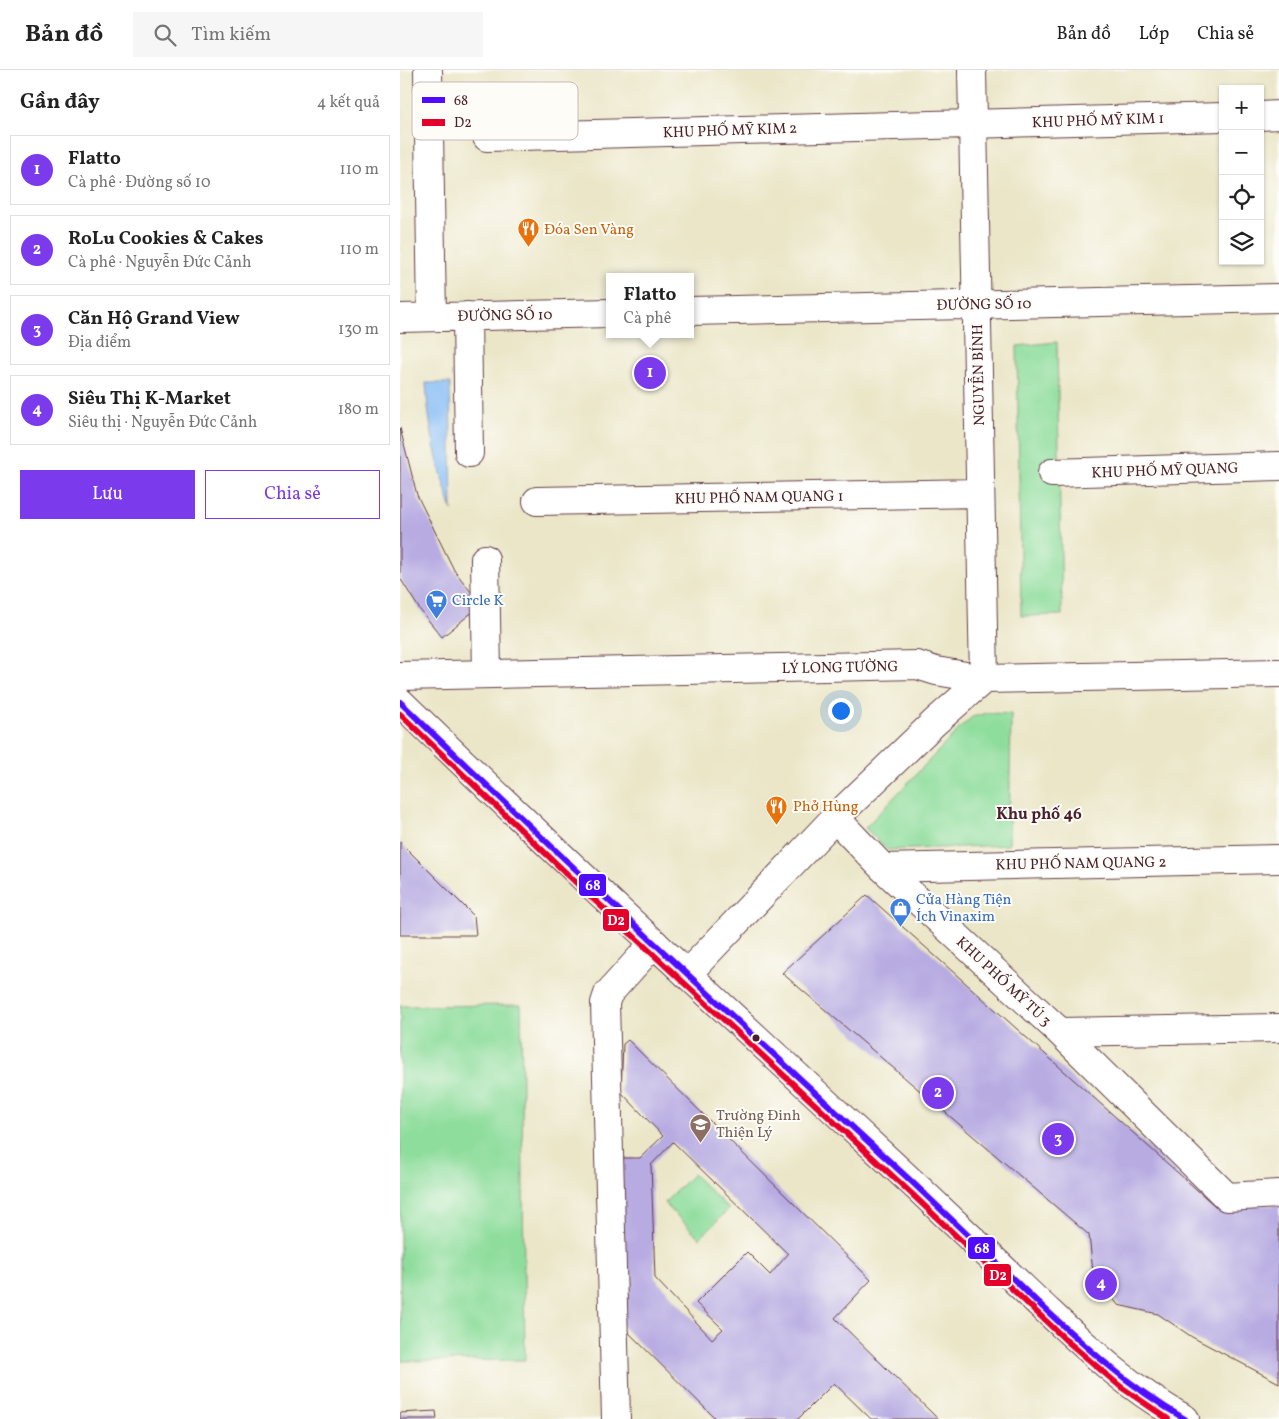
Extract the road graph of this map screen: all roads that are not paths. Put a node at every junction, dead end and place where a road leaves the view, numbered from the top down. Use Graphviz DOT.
graph roads {
  1 [pos="972,70"];
  2 [pos="1279,115"];
  3 [pos="1219,116"];
  4 [pos="1264,116"];
  5 [pos="973,123"];
  6 [pos="578,134"];
  7 [pos="429,140"];
  8 [pos="1279,298"];
  9 [pos="977,304"];
  10 [pos="694,311"];
  11 [pos="606,313"];
  12 [pos="467,316"];
  13 [pos="432,317"];
  14 [pos="400,318"];
  15 [pos="469,454"];
  16 [pos="1279,466"];
  17 [pos="1052,473"];
  18 [pos="980,493"];
  19 [pos="537,501"];
  20 [pos="485,559"];
  21 [pos="1279,673"];
  22 [pos="486,674"];
  23 [pos="400,676"];
  24 [pos="984,679"];
  25 [pos="400,702"];
  26 [pos="835,818"];
  27 [pos="1279,859"];
  28 [pos="883,868"];
  29 [pos="654,943"];
  30 [pos="687,974"];
  31 [pos="1279,1028"];
  32 [pos="1060,1032"];
  33 [pos="1279,1194"];
  34 [pos="616,1419"];
  35 [pos="1185,1419"];
  1 -- 5 [label="street, NGUYỄN BÍNH"];
  2 -- 4 [label="street"];
  3 -- 5 [label="street, KHU PHỐ MỸ KIM 1"];
  5 -- 6 [label="street, KHU PHỐ MỸ KIM 2"];
  5 -- 9 [label="street, NGUYỄN BÍNH"];
  7 -- 13 [label="street"];
  8 -- 9 [label="street, ĐƯỜNG SỐ 10"];
  9 -- 10 [label="street, ĐƯỜNG SỐ 10"];
  9 -- 18 [label="street, NGUYỄN BÍNH"];
  11 -- 12 [label="street, ĐƯỜNG SỐ 10"];
  12 -- 13 [label="street, ĐƯỜNG SỐ 10"];
  12 -- 15 [label="street"];
  13 -- 14 [label="street, ĐƯỜNG SỐ 10"];
  16 -- 17 [label="street, KHU PHỐ MỸ QUANG"];
  18 -- 19 [label="street, KHU PHỐ NAM QUANG 1"];
  18 -- 24 [label="street, NGUYỄN BÍNH"];
  20 -- 22 [label="street"];
  21 -- 24 [label="street, LÝ LONG TƯỜNG"];
  22 -- 23 [label="street, LÝ LONG TƯỜNG"];
  22 -- 24 [label="street, LÝ LONG TƯỜNG"];
  24 -- 26 [label="street"];
  25 -- 29 [label="street"];
  26 -- 28 [label="street, KHU PHỐ MỸ TÚ 3"];
  26 -- 30 [label="street"];
  27 -- 28 [label="street, KHU PHỐ NAM QUANG 2"];
  28 -- 32 [label="street, KHU PHỐ MỸ TÚ 3"];
  29 -- 30 [label="street"];
  29 -- 34 [label="street"];
  30 -- 35 [label="street"];
  31 -- 32 [label="street, KHU PHỐ MỸ TÚ 3"];
  32 -- 33 [label="street"];
}
